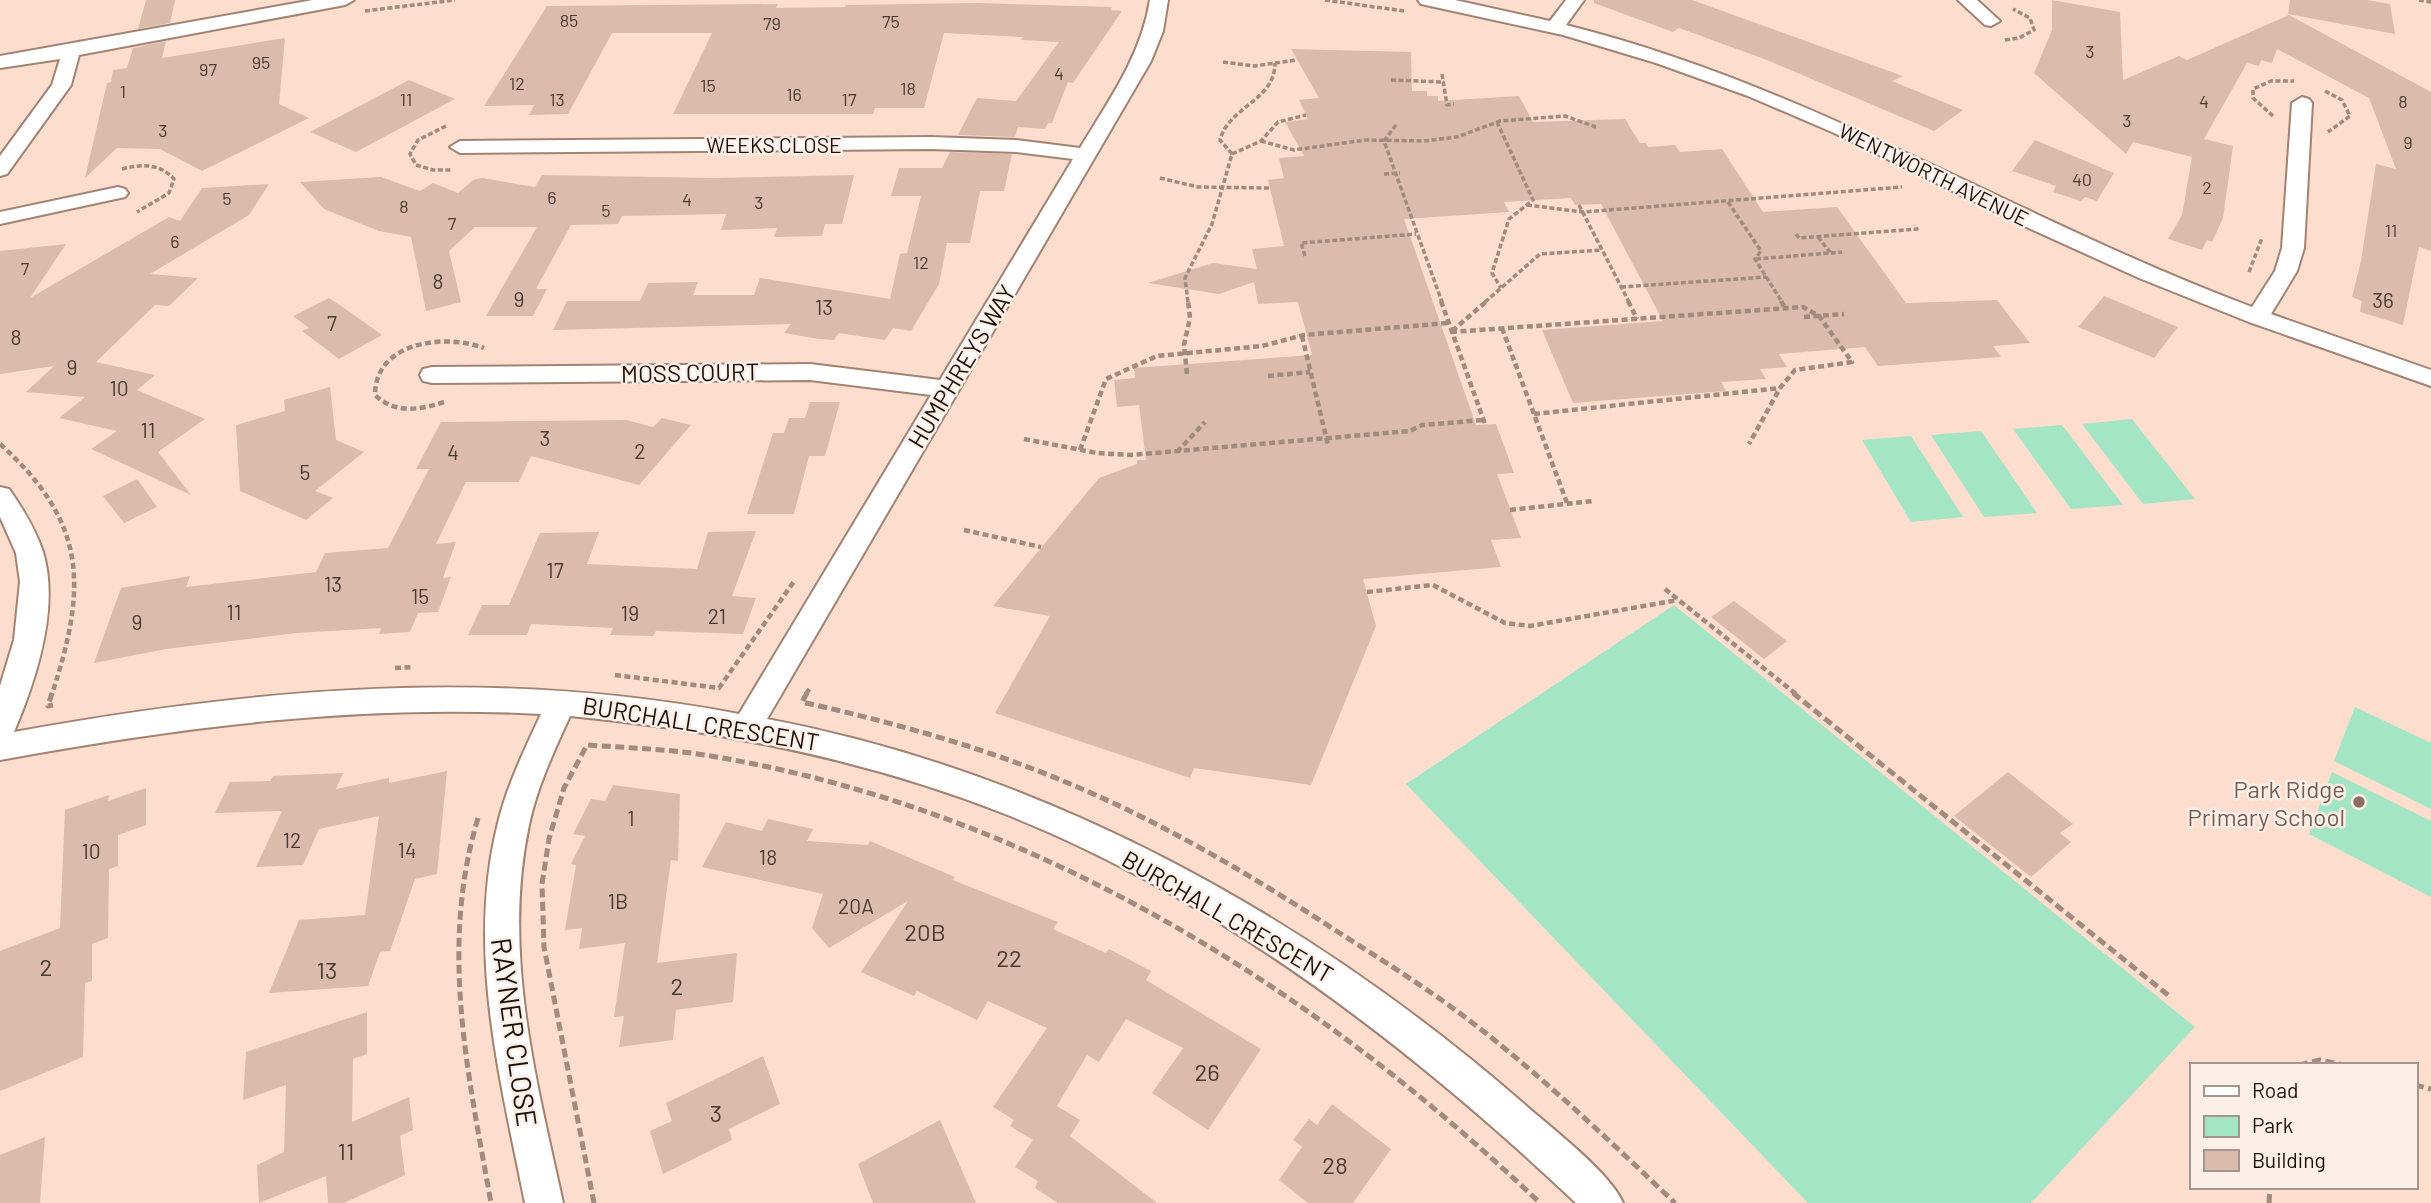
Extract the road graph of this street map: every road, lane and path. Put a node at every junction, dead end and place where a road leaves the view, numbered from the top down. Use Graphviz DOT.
graph roads {
  1 [pos="345,0"];
  2 [pos="1159,0"];
  3 [pos="1325,0"];
  4 [pos="1575,0"];
  5 [pos="1967,0"];
  6 [pos="2419,0"];
  7 [pos="2431,2"];
  8 [pos="1419,6"];
  9 [pos="247,8"];
  10 [pos="1992,21"];
  11 [pos="1555,27"];
  12 [pos="71,52"];
  13 [pos="1297,61"];
  14 [pos="0,62"];
  15 [pos="1223,62"];
  16 [pos="1275,63"];
  17 [pos="1442,74"];
  18 [pos="1391,80"];
  19 [pos="1444,82"];
  20 [pos="2302,103"];
  21 [pos="1454,104"];
  22 [pos="1306,115"];
  23 [pos="1497,122"];
  24 [pos="1396,125"];
  25 [pos="1596,127"];
  26 [pos="1261,141"];
  27 [pos="1384,141"];
  28 [pos="460,147"];
  29 [pos="1232,154"];
  30 [pos="1087,155"];
  31 [pos="0,170"];
  32 [pos="1397,173"];
  33 [pos="1384,174"];
  34 [pos="1160,178"];
  35 [pos="1897,178"];
  36 [pos="1222,188"];
  37 [pos="1270,188"];
  38 [pos="118,193"];
  39 [pos="1728,201"];
  40 [pos="1527,205"];
  41 [pos="1579,205"];
  42 [pos="1583,212"];
  43 [pos="0,218"];
  44 [pos="1915,225"];
  45 [pos="1416,234"];
  46 [pos="1796,234"];
  47 [pos="1818,237"];
  48 [pos="1602,250"];
  49 [pos="1842,252"];
  50 [pos="1830,253"];
  51 [pos="1305,256"];
  52 [pos="1755,259"];
  53 [pos="1766,277"];
  54 [pos="1621,287"];
  55 [pos="1501,288"];
  56 [pos="1785,308"];
  57 [pos="1844,314"];
  58 [pos="1819,316"];
  59 [pos="1804,317"];
  60 [pos="2257,317"];
  61 [pos="1637,319"];
  62 [pos="1448,323"];
  63 [pos="1502,328"];
  64 [pos="1451,332"];
  65 [pos="1302,336"];
  66 [pos="1184,353"];
  67 [pos="1310,372"];
  68 [pos="1187,374"];
  69 [pos="432,375"];
  70 [pos="1268,376"];
  71 [pos="2431,378"];
  72 [pos="947,388"];
  73 [pos="1780,388"];
  74 [pos="1534,414"];
  75 [pos="1205,422"];
  76 [pos="1024,439"];
  77 [pos="1327,442"];
  78 [pos="1749,444"];
  79 [pos="1080,450"];
  80 [pos="1177,452"];
  81 [pos="0,496"];
  82 [pos="1593,501"];
  83 [pos="1567,503"];
  84 [pos="1510,510"];
  85 [pos="964,530"];
  86 [pos="1041,547"];
  87 [pos="798,576"];
  88 [pos="1665,589"];
  89 [pos="1367,592"];
  90 [pos="1678,600"];
  91 [pos="719,688"];
  92 [pos="561,701"];
  93 [pos="747,726"];
  94 [pos="0,729"];
  95 [pos="0,747"];
  96 [pos="1283,897"];
  97 [pos="2168,995"];
  98 [pos="2307,1063"];
  99 [pos="2334,1063"];
  100 [pos="544,1203"];
  101 [pos="594,1203"];
  102 [pos="1540,1203"];
  103 [pos="1604,1203"];
  104 [pos="1675,1203"];
  1 -- 9 [label="street"];
  2 -- 30 [label="street, HUMPHREYS WAY"];
  3 -- 8 [label="path"];
  4 -- 11 [label="street"];
  5 -- 10 [label="street"];
  6 -- 7 [label="path"];
  8 -- 11 [label="street, WENTWORTH AVENUE"];
  9 -- 12 [label="street"];
  11 -- 60 [label="street, WENTWORTH AVENUE"];
  12 -- 14 [label="street"];
  12 -- 31 [label="street"];
  13 -- 16 [label="path"];
  15 -- 16 [label="path"];
  16 -- 29 [label="path"];
  17 -- 19 [label="path"];
  18 -- 19 [label="path"];
  19 -- 21 [label="path"];
  20 -- 60 [label="street"];
  22 -- 26 [label="path"];
  23 -- 25 [label="path"];
  23 -- 27 [label="path"];
  23 -- 40 [label="path"];
  24 -- 27 [label="path"];
  26 -- 27 [label="path"];
  26 -- 29 [label="path"];
  27 -- 32 [label="path"];
  28 -- 30 [label="street, WEEKS CLOSE"];
  29 -- 36 [label="path"];
  30 -- 72 [label="street, HUMPHREYS WAY"];
  32 -- 33 [label="path"];
  32 -- 45 [label="path"];
  34 -- 36 [label="path"];
  35 -- 39 [label="path"];
  36 -- 37 [label="path"];
  36 -- 66 [label="path"];
  38 -- 43 [label="street"];
  39 -- 42 [label="path"];
  39 -- 52 [label="path"];
  40 -- 42 [label="path"];
  40 -- 55 [label="path"];
  41 -- 42 [label="path"];
  42 -- 48 [label="path"];
  44 -- 47 [label="path"];
  45 -- 51 [label="path"];
  45 -- 62 [label="path"];
  46 -- 47 [label="path"];
  47 -- 50 [label="path"];
  48 -- 54 [label="path"];
  48 -- 55 [label="path"];
  49 -- 50 [label="path"];
  50 -- 52 [label="path"];
  52 -- 53 [label="path"];
  53 -- 54 [label="path"];
  53 -- 56 [label="path"];
  54 -- 61 [label="path"];
  55 -- 64 [label="path"];
  56 -- 58 [label="path"];
  56 -- 61 [label="path"];
  57 -- 58 [label="path"];
  58 -- 59 [label="path"];
  58 -- 73 [label="path"];
  60 -- 71 [label="street, WENTWORTH AVENUE"];
  61 -- 63 [label="path"];
  62 -- 64 [label="path"];
  62 -- 65 [label="path"];
  63 -- 64 [label="path"];
  63 -- 74 [label="path"];
  64 -- 77 [label="path"];
  65 -- 66 [label="path"];
  65 -- 67 [label="path"];
  66 -- 68 [label="path"];
  66 -- 79 [label="path"];
  67 -- 70 [label="path"];
  67 -- 77 [label="path"];
  69 -- 72 [label="street, MOSS COURT"];
  72 -- 93 [label="street, HUMPHREYS WAY"];
  73 -- 74 [label="path"];
  73 -- 78 [label="path"];
  74 -- 83 [label="path"];
  75 -- 80 [label="path"];
  76 -- 79 [label="path"];
  77 -- 80 [label="path"];
  79 -- 80 [label="path"];
  81 -- 94 [label="street"];
  82 -- 83 [label="path"];
  83 -- 84 [label="path"];
  85 -- 86 [label="path"];
  87 -- 91 [label="path"];
  88 -- 90 [label="path"];
  89 -- 90 [label="path"];
  90 -- 97 [label="path"];
  92 -- 93 [label="street, BURCHALL CRESCENT"];
  92 -- 95 [label="street, BURCHALL CRESCENT"];
  92 -- 100 [label="street, RAYNER CLOSE"];
  93 -- 103 [label="street, BURCHALL CRESCENT"];
  96 -- 104 [label="path"];
  98 -- 99 [label="path"];
  101 -- 102 [label="path"];
}
